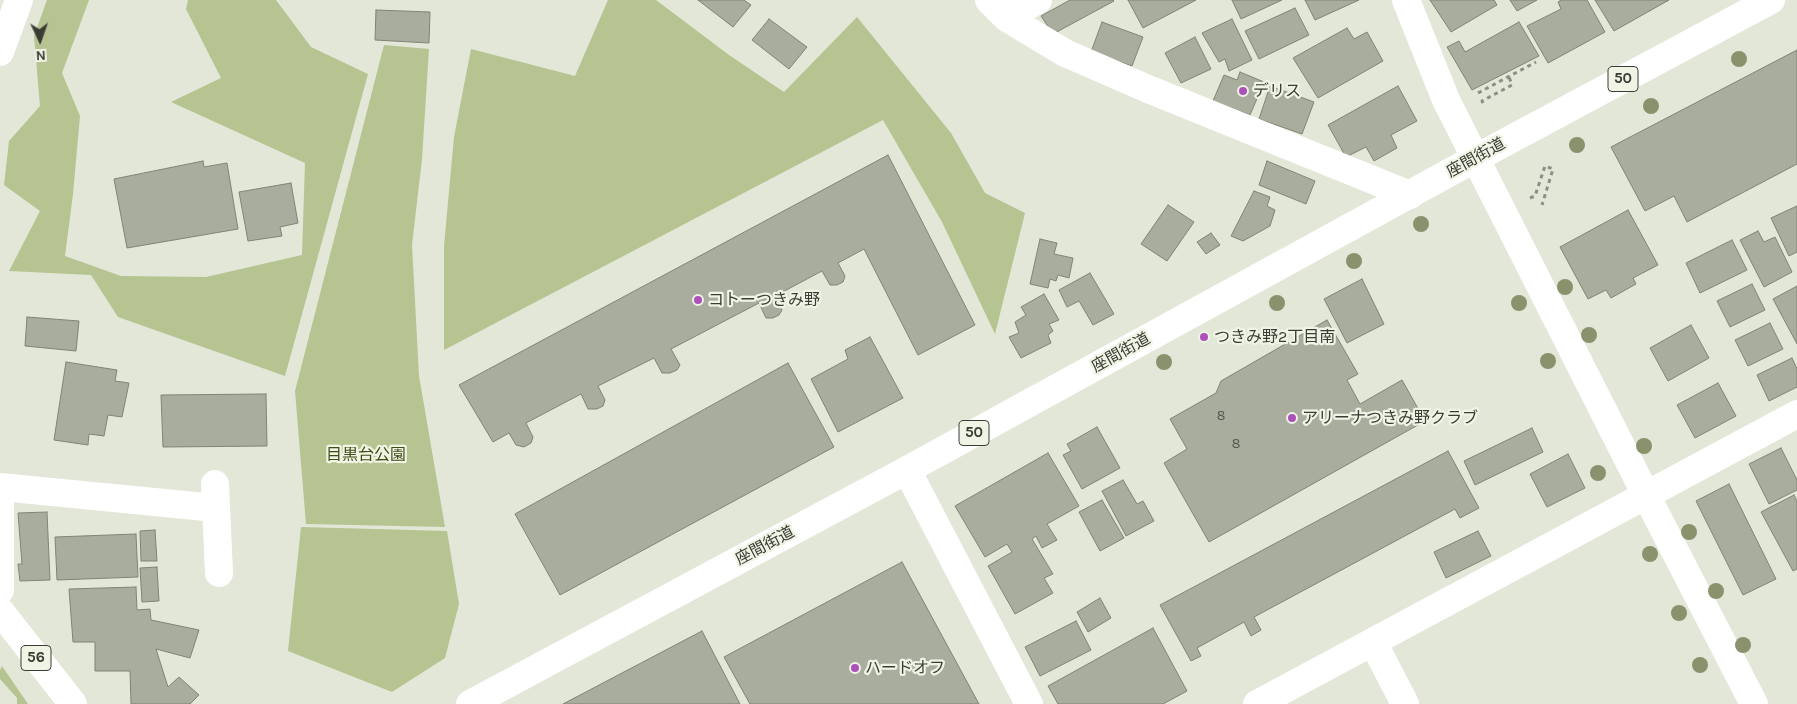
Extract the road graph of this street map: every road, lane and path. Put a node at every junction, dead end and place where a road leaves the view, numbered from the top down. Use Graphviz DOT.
graph roads {
  1 [pos="19,0"];
  2 [pos="1038,0"];
  3 [pos="1406,0"];
  4 [pos="1771,0"];
  5 [pos="998,9"];
  6 [pos="0,52"];
  7 [pos="1536,62"];
  8 [pos="1509,77"];
  9 [pos="1478,93"];
  10 [pos="1482,101"];
  11 [pos="1476,158"];
  12 [pos="1410,195"];
  13 [pos="1535,196"];
  14 [pos="1542,205"];
  15 [pos="1797,414"];
  16 [pos="907,470"];
  17 [pos="0,487"];
  18 [pos="1646,495"];
  19 [pos="0,503"];
  20 [pos="219,573"];
  21 [pos="0,590"];
  22 [pos="0,611"];
  23 [pos="1373,642"];
  24 [pos="73,704"];
  25 [pos="470,704"];
  26 [pos="1029,704"];
  27 [pos="1257,704"];
  28 [pos="1405,704"];
  29 [pos="1754,704"];
  1 -- 6 [label="street"];
  2 -- 5 [label="street"];
  3 -- 11 [label="street"];
  4 -- 11 [label="street, 座間街道 / 50"];
  5 -- 12 [label="street"];
  7 -- 8 [label="path"];
  8 -- 9 [label="path"];
  8 -- 10 [label="path"];
  11 -- 12 [label="street, 座間街道 / 50"];
  11 -- 18 [label="street"];
  12 -- 16 [label="street, 座間街道 / 50"];
  13 -- 14 [label="path"];
  15 -- 18 [label="street"];
  16 -- 25 [label="street, 座間街道 / 50"];
  16 -- 26 [label="street"];
  17 -- 20 [label="street"];
  18 -- 23 [label="street"];
  18 -- 29 [label="street"];
  19 -- 21 [label="street"];
  22 -- 24 [label="street, 56"];
  23 -- 27 [label="street"];
  23 -- 28 [label="street"];
}
